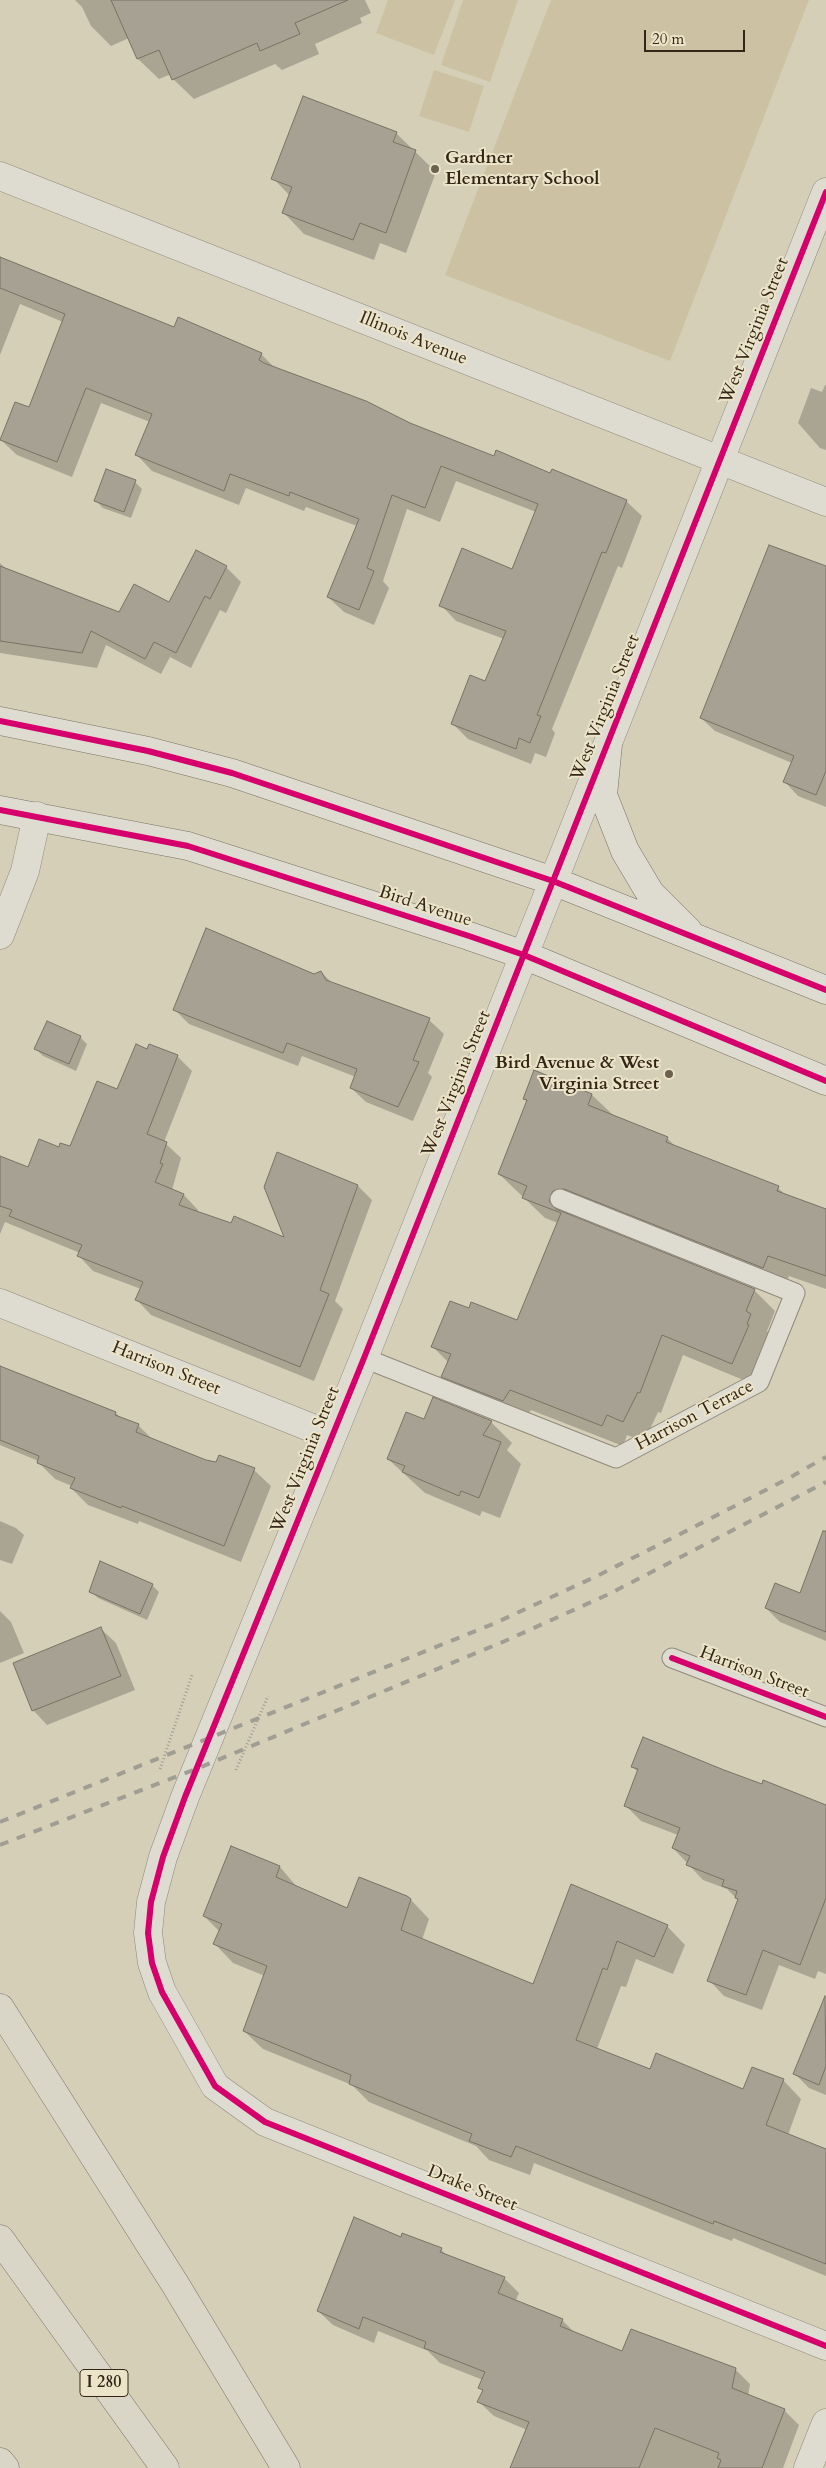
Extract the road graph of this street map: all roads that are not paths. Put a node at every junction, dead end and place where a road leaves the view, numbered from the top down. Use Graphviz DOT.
graph roads {
  1 [pos="0,176"];
  2 [pos="826,192"];
  3 [pos="720,460"];
  4 [pos="826,502"];
  5 [pos="0,721"];
  6 [pos="608,744"];
  7 [pos="0,810"];
  8 [pos="37,816"];
  9 [pos="553,881"];
  10 [pos="0,935"];
  11 [pos="696,939"];
  12 [pos="524,955"];
  13 [pos="826,990"];
  14 [pos="826,1081"];
  15 [pos="560,1199"];
  16 [pos="0,1304"];
  17 [pos="364,1358"];
  18 [pos="332,1436"];
  19 [pos="672,1658"];
  20 [pos="826,1717"];
  21 [pos="162,1992"];
  22 [pos="0,2008"];
  23 [pos="0,2239"];
  24 [pos="826,2346"];
  25 [pos="826,2423"];
  26 [pos="0,2462"];
  27 [pos="4,2468"];
  28 [pos="166,2468"];
  29 [pos="286,2468"];
  30 [pos="808,2468"];
  1 -- 3 [label="street, Illinois Avenue"];
  2 -- 3 [label="street, West Virginia Street"];
  3 -- 4 [label="street, Illinois Avenue"];
  3 -- 6 [label="street, West Virginia Street"];
  5 -- 9 [label="street"];
  6 -- 9 [label="street, West Virginia Street"];
  6 -- 11 [label="street"];
  7 -- 8 [label="street, Bird Avenue"];
  8 -- 10 [label="street"];
  8 -- 12 [label="street, Bird Avenue"];
  9 -- 11 [label="street"];
  9 -- 12 [label="street, West Virginia Street"];
  11 -- 13 [label="street"];
  12 -- 14 [label="street, Bird Avenue"];
  12 -- 17 [label="street, West Virginia Street"];
  15 -- 17 [label="lane, Harrison Terrace"];
  16 -- 18 [label="street, Harrison Street"];
  17 -- 18 [label="street, West Virginia Street"];
  18 -- 21 [label="street, West Virginia Street"];
  19 -- 20 [label="lane, Harrison Street"];
  21 -- 24 [label="street, Drake Street"];
  22 -- 29 [label="highway"];
  23 -- 28 [label="highway, I 280"];
  25 -- 30 [label="street"];
  26 -- 27 [label="highway"];
}
